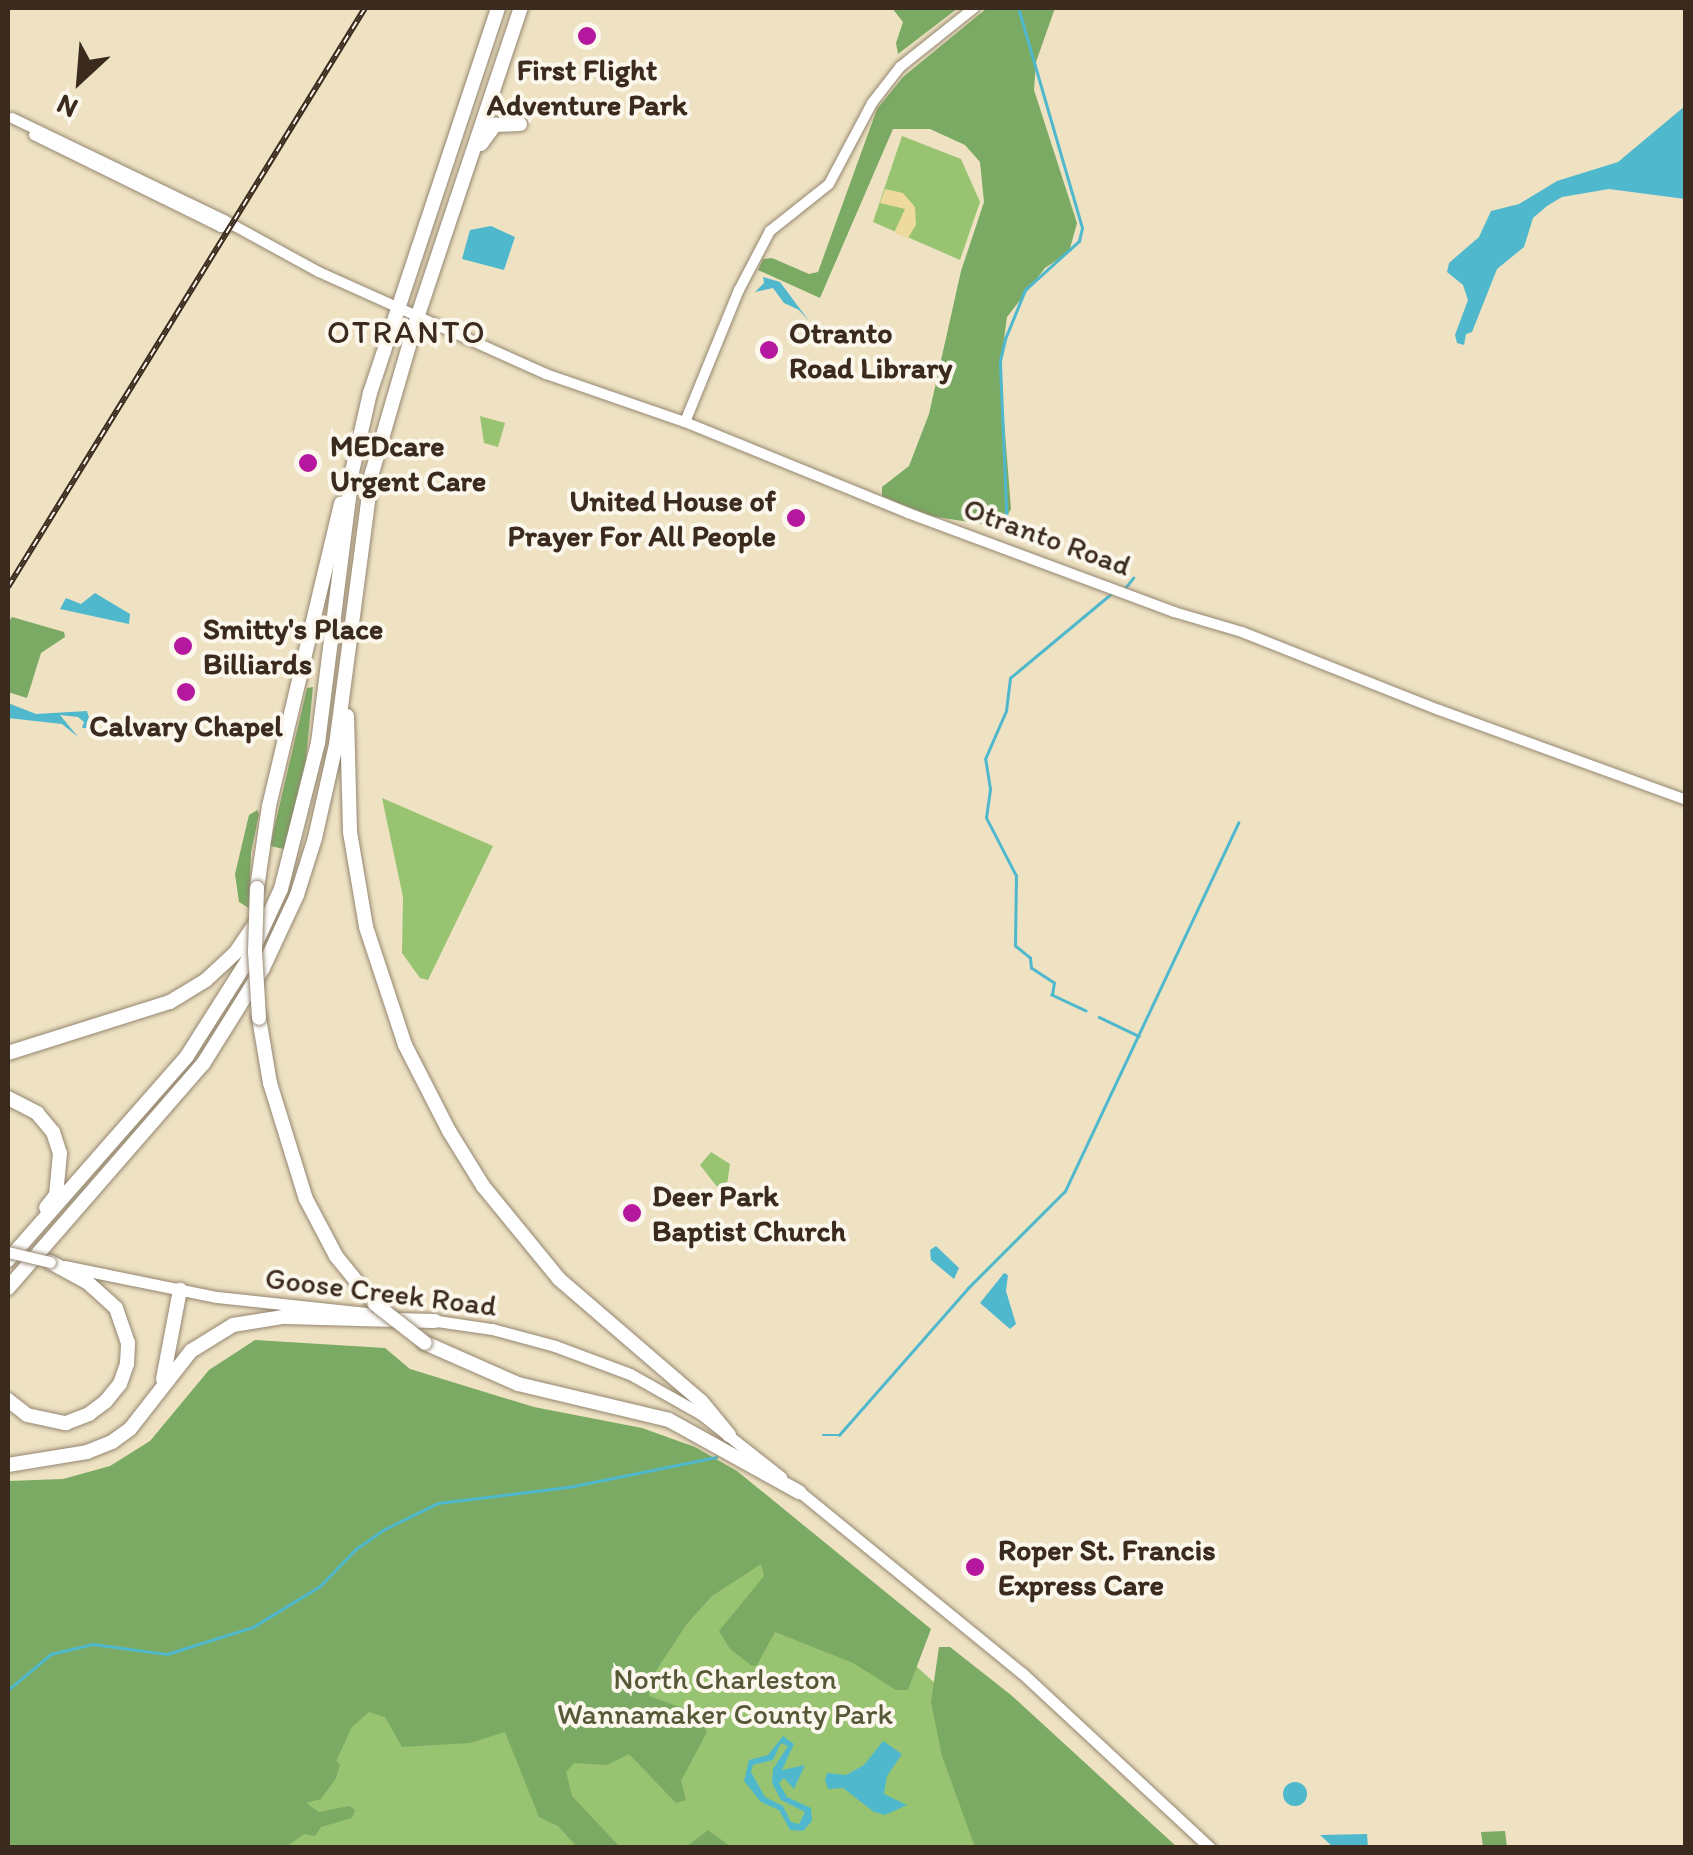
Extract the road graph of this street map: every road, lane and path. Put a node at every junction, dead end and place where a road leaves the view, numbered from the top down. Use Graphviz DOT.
graph roads {
  1 [pos="498,8"];
  2 [pos="521,8"];
  3 [pos="974,8"];
  4 [pos="520,124"];
  5 [pos="469,161"];
  6 [pos="232,226"];
  7 [pos="398,306"];
  8 [pos="418,316"];
  9 [pos="685,422"];
  10 [pos="360,440"];
  11 [pos="352,618"];
  12 [pos="307,798"];
  13 [pos="1686,800"];
  14 [pos="8,1053"];
  15 [pos="8,1098"];
  16 [pos="57,1233"];
  17 [pos="8,1256"];
  18 [pos="50,1262"];
  19 [pos="8,1288"];
  20 [pos="180,1290"];
  21 [pos="8,1299"];
  22 [pos="435,1321"];
  23 [pos="159,1389"];
  24 [pos="8,1400"];
  25 [pos="729,1435"];
  26 [pos="8,1465"];
  27 [pos="800,1492"];
  28 [pos="1210,1848"];
  1 -- 7 [label="highway"];
  2 -- 5 [label="highway"];
  3 -- 9 [label="street"];
  4 -- 5 [label="highway"];
  5 -- 8 [label="highway"];
  6 -- 6 [label="street"];
  6 -- 7 [label="street, Otranto Road"];
  7 -- 8 [label="street, Otranto Road"];
  7 -- 10 [label="highway"];
  8 -- 9 [label="street, Otranto Road"];
  8 -- 11 [label="highway"];
  9 -- 13 [label="street, Otranto Road"];
  10 -- 12 [label="highway"];
  10 -- 27 [label="highway, bridge"];
  11 -- 16 [label="highway"];
  11 -- 25 [label="highway"];
  12 -- 14 [label="highway"];
  12 -- 17 [label="highway"];
  15 -- 17 [label="highway"];
  16 -- 19 [label="highway"];
  16 -- 21 [label="highway"];
  17 -- 18 [label="main road, Goose Creek Road, bridge"];
  18 -- 20 [label="main road, Goose Creek Road"];
  18 -- 24 [label="highway"];
  20 -- 22 [label="main road, Goose Creek Road"];
  20 -- 23 [label="highway"];
  22 -- 23 [label="highway"];
  22 -- 25 [label="main road, Goose Creek Road"];
  23 -- 26 [label="highway"];
  25 -- 27 [label="main road, Goose Creek Road"];
  27 -- 28 [label="main road, Goose Creek Road"];
}
